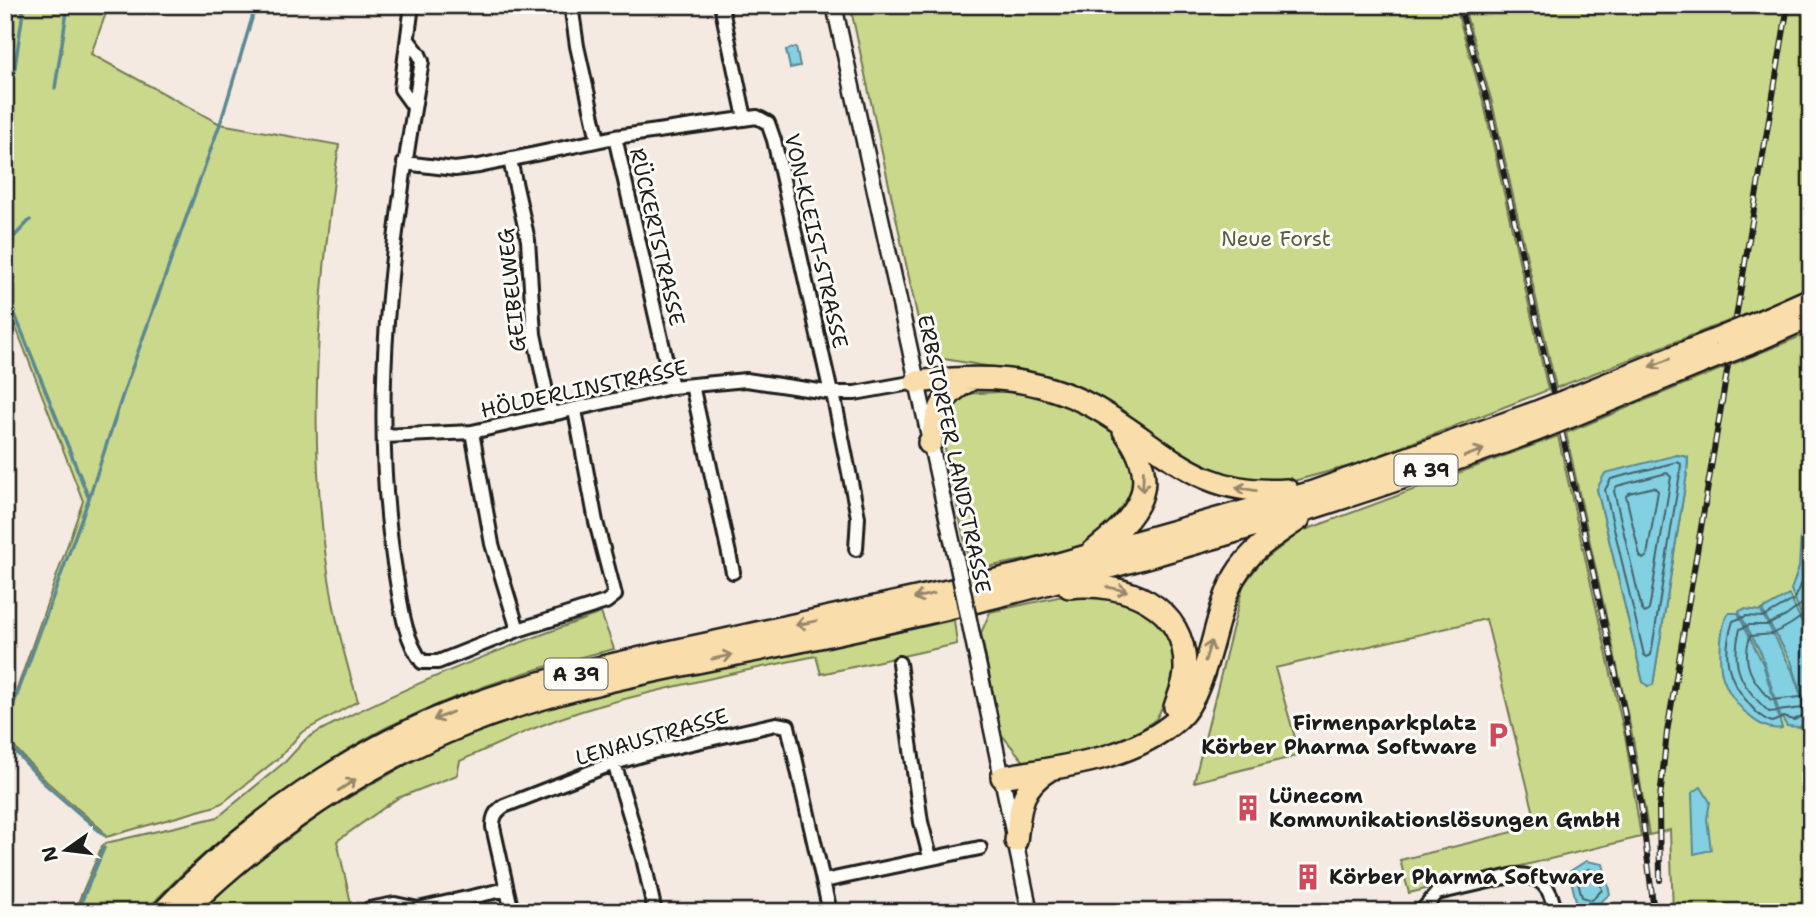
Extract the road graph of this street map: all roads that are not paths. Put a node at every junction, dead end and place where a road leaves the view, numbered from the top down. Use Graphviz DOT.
graph roads {
  1 [pos="412,5"];
  2 [pos="572,5"];
  3 [pos="721,5"];
  4 [pos="834,5"];
  5 [pos="745,118"];
  6 [pos="615,137"];
  7 [pos="598,140"];
  8 [pos="510,160"];
  9 [pos="404,163"];
  10 [pos="1811,299"];
  11 [pos="1811,316"];
  12 [pos="1749,335"];
  13 [pos="977,376"];
  14 [pos="916,382"];
  15 [pos="692,385"];
  16 [pos="672,387"];
  17 [pos="832,393"];
  18 [pos="575,410"];
  19 [pos="551,415"];
  20 [pos="1116,421"];
  21 [pos="1532,423"];
  22 [pos="472,432"];
  23 [pos="384,436"];
  24 [pos="929,443"];
  25 [pos="1361,475"];
  26 [pos="1317,507"];
  27 [pos="856,549"];
  28 [pos="1086,557"];
  29 [pos="733,572"];
  30 [pos="1027,589"];
  31 [pos="518,630"];
  32 [pos="899,663"];
  33 [pos="1163,728"];
  34 [pos="614,763"];
  35 [pos="1054,767"];
  36 [pos="1002,776"];
  37 [pos="1016,841"];
  38 [pos="980,848"];
  39 [pos="930,858"];
  40 [pos="824,881"];
  41 [pos="507,888"];
  42 [pos="369,909"];
  43 [pos="163,912"];
  44 [pos="183,912"];
  45 [pos="512,912"];
  46 [pos="655,912"];
  47 [pos="830,912"];
  48 [pos="1030,912"];
  49 [pos="1421,912"];
  50 [pos="1554,912"];
  1 -- 9 [label="street"];
  2 -- 7 [label="street"];
  3 -- 5 [label="street"];
  4 -- 14 [label="street, ERBSTORFER LANDSTRASSE"];
  5 -- 6 [label="street"];
  5 -- 17 [label="street, VON-KLEIST-STRASSE"];
  6 -- 7 [label="street"];
  6 -- 16 [label="street, RÜCKERTSTRASSE"];
  7 -- 8 [label="street"];
  8 -- 9 [label="street"];
  8 -- 19 [label="street, GEIBELWEG"];
  9 -- 23 [label="street"];
  10 -- 12 [label="highway, A 39"];
  11 -- 12 [label="highway, A 39"];
  12 -- 21 [label="highway, A 39, bridge"];
  13 -- 14 [label="highway"];
  13 -- 20 [label="highway"];
  13 -- 24 [label="highway"];
  14 -- 17 [label="street, HÖLDERLINSTRASSE"];
  14 -- 24 [label="street, ERBSTORFER LANDSTRASSE"];
  15 -- 16 [label="street, HÖLDERLINSTRASSE"];
  15 -- 17 [label="street, HÖLDERLINSTRASSE"];
  15 -- 29 [label="street"];
  16 -- 18 [label="street, HÖLDERLINSTRASSE"];
  17 -- 27 [label="street"];
  18 -- 19 [label="street, HÖLDERLINSTRASSE"];
  18 -- 31 [label="street"];
  19 -- 22 [label="street, HÖLDERLINSTRASSE"];
  25 -- 20 [label="highway, one-way"];
  20 -- 28 [label="highway, one-way"];
  21 -- 25 [label="highway, A 39"];
  26 -- 21 [label="highway, A 39, one-way"];
  22 -- 23 [label="street, HÖLDERLINSTRASSE"];
  22 -- 31 [label="street"];
  23 -- 31 [label="street"];
  24 -- 36 [label="street, ERBSTORFER LANDSTRASSE, bridge"];
  25 -- 28 [label="highway, A 39"];
  26 -- 30 [label="highway, A 39"];
  33 -- 26 [label="highway, one-way"];
  28 -- 43 [label="highway, A 39, one-way"];
  30 -- 33 [label="highway, one-way"];
  44 -- 30 [label="highway, A 39, one-way"];
  32 -- 39 [label="street"];
  33 -- 35 [label="highway"];
  34 -- 40 [label="street, LENAUSTRASSE"];
  34 -- 41 [label="street, LENAUSTRASSE"];
  34 -- 46 [label="street"];
  35 -- 36 [label="highway"];
  35 -- 37 [label="highway"];
  36 -- 37 [label="street, ERBSTORFER LANDSTRASSE"];
  37 -- 48 [label="street, ERBSTORFER LANDSTRASSE"];
  38 -- 39 [label="street"];
  39 -- 40 [label="street"];
  40 -- 47 [label="street"];
  41 -- 42 [label="street"];
  41 -- 45 [label="street"];
  49 -- 50 [label="street"];
}
